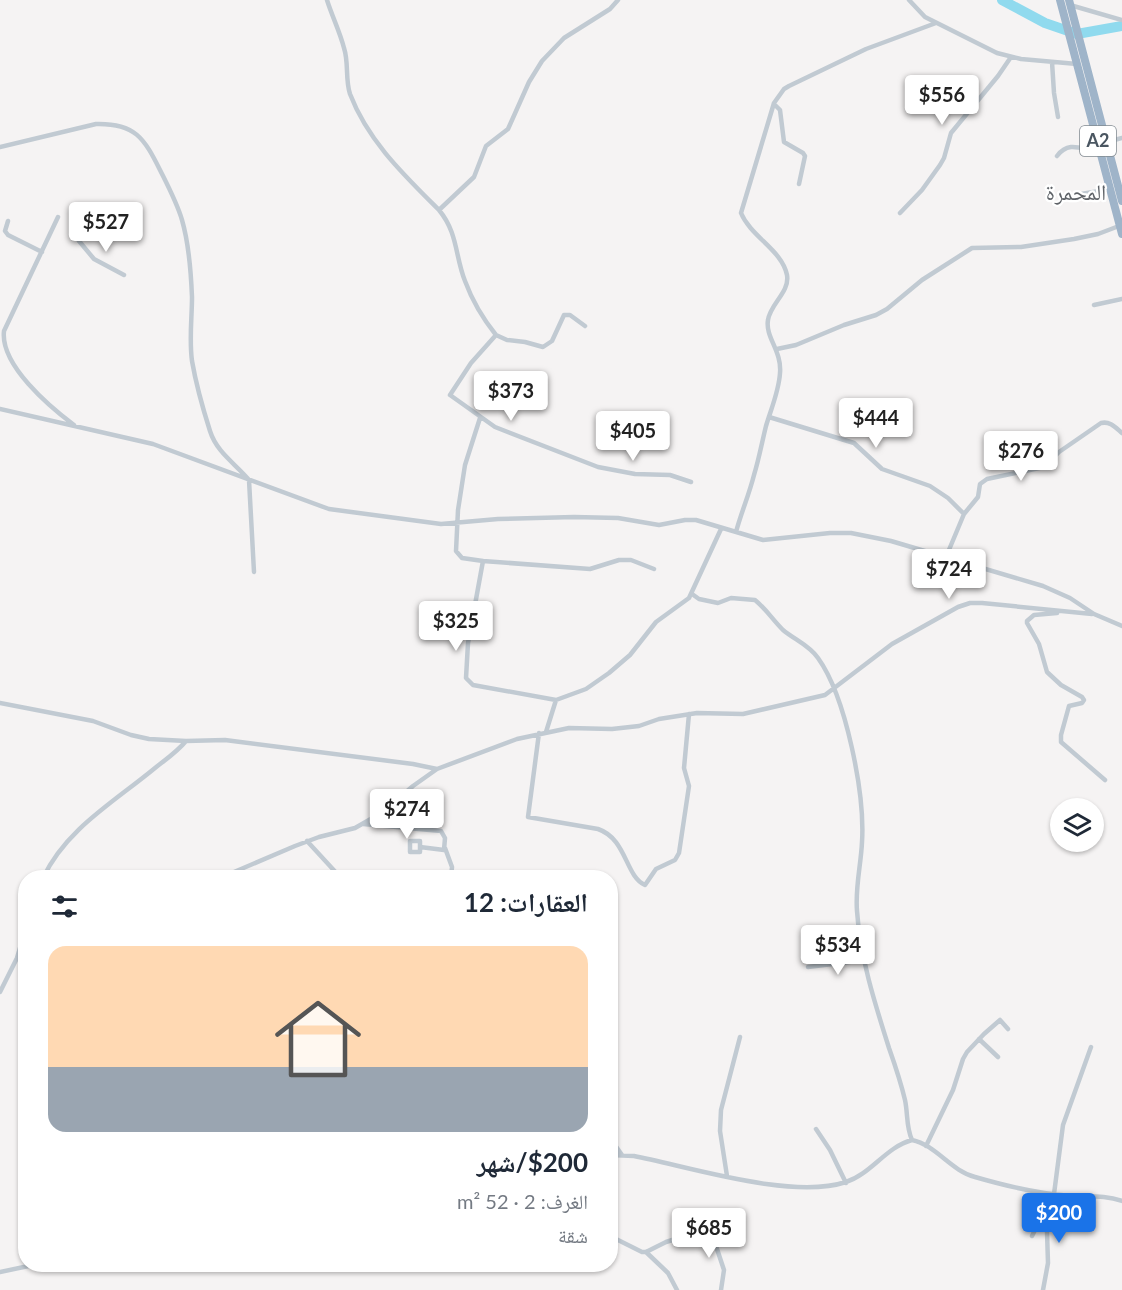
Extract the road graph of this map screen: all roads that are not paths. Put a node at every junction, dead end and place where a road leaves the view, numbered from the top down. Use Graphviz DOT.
graph roads {
  1 [pos="327,0"];
  2 [pos="618,0"];
  3 [pos="909,0"];
  4 [pos="1060,0"];
  5 [pos="1068,6"];
  6 [pos="1122,20"];
  7 [pos="936,23"];
  8 [pos="1077,47"];
  9 [pos="1011,57"];
  10 [pos="1052,62"];
  11 [pos="1077,64"];
  12 [pos="774,104"];
  13 [pos="1058,117"];
  14 [pos="1122,138"];
  15 [pos="1107,142"];
  16 [pos="0,147"];
  17 [pos="1101,152"];
  18 [pos="1057,156"];
  19 [pos="1118,172"];
  20 [pos="799,184"];
  21 [pos="1111,189"];
  22 [pos="1075,195"];
  23 [pos="1122,201"];
  24 [pos="439,210"];
  25 [pos="900,213"];
  26 [pos="58,217"];
  27 [pos="8,221"];
  28 [pos="1121,230"];
  29 [pos="79,241"];
  30 [pos="42,252"];
  31 [pos="124,275"];
  32 [pos="1122,299"];
  33 [pos="1094,305"];
  34 [pos="585,326"];
  35 [pos="496,335"];
  36 [pos="777,349"];
  37 [pos="0,409"];
  38 [pos="769,417"];
  39 [pos="480,418"];
  40 [pos="76,426"];
  41 [pos="1122,433"];
  42 [pos="249,480"];
  43 [pos="691,482"];
  44 [pos="964,514"];
  45 [pos="458,524"];
  46 [pos="721,529"];
  47 [pos="736,532"];
  48 [pos="946,557"];
  49 [pos="483,561"];
  50 [pos="654,569"];
  51 [pos="254,572"];
  52 [pos="692,594"];
  53 [pos="1062,612"];
  54 [pos="1094,614"];
  55 [pos="1120,626"];
  56 [pos="1122,632"];
  57 [pos="835,689"];
  58 [pos="556,700"];
  59 [pos="0,703"];
  60 [pos="689,714"];
  61 [pos="546,732"];
  62 [pos="539,734"];
  63 [pos="186,741"];
  64 [pos="437,770"];
  65 [pos="1105,780"];
  66 [pos="361,824"];
  67 [pos="307,841"];
  68 [pos="444,845"];
  69 [pos="420,847"];
  70 [pos="47,870"];
  71 [pos="239,870"];
  72 [pos="334,870"];
  73 [pos="452,870"];
  74 [pos="18,955"];
  75 [pos="865,960"];
  76 [pos="808,967"];
  77 [pos="0,992"];
  78 [pos="1008,1029"];
  79 [pos="740,1036"];
  80 [pos="979,1039"];
  81 [pos="1091,1047"];
  82 [pos="998,1057"];
  83 [pos="816,1129"];
  84 [pos="912,1140"];
  85 [pos="926,1146"];
  86 [pos="618,1149"];
  87 [pos="618,1155"];
  88 [pos="622,1155"];
  89 [pos="727,1176"];
  90 [pos="846,1183"];
  91 [pos="1054,1194"];
  92 [pos="1122,1201"];
  93 [pos="1050,1213"];
  94 [pos="1032,1236"];
  95 [pos="618,1240"];
  96 [pos="646,1252"];
  97 [pos="18,1268"];
  98 [pos="0,1272"];
  99 [pos="677,1290"];
  100 [pos="722,1290"];
  101 [pos="1043,1290"];
  1 -- 24 [label="street"];
  2 -- 24 [label="street"];
  3 -- 7 [label="street"];
  4 -- 5 [label="highway, A2"];
  5 -- 6 [label="street"];
  5 -- 8 [label="highway, A2"];
  7 -- 9 [label="street"];
  7 -- 12 [label="street"];
  8 -- 11 [label="highway, A2"];
  8 -- 15 [label="highway, A2"];
  9 -- 10 [label="street"];
  9 -- 25 [label="street"];
  10 -- 11 [label="street"];
  10 -- 13 [label="street"];
  11 -- 17 [label="highway, A2"];
  12 -- 20 [label="street"];
  12 -- 36 [label="street"];
  14 -- 15 [label="street"];
  15 -- 19 [label="highway, A2"];
  16 -- 42 [label="street"];
  17 -- 18 [label="street"];
  17 -- 21 [label="highway, A2"];
  19 -- 23 [label="highway, A2"];
  21 -- 22 [label="street"];
  21 -- 28 [label="highway, A2"];
  24 -- 35 [label="street"];
  26 -- 30 [label="street"];
  27 -- 30 [label="street"];
  28 -- 36 [label="street"];
  29 -- 31 [label="street"];
  30 -- 40 [label="street"];
  32 -- 33 [label="street"];
  34 -- 35 [label="street"];
  35 -- 39 [label="street"];
  36 -- 38 [label="street"];
  37 -- 40 [label="street"];
  38 -- 44 [label="street"];
  38 -- 47 [label="street"];
  39 -- 43 [label="street"];
  39 -- 45 [label="street"];
  40 -- 42 [label="street"];
  41 -- 44 [label="street"];
  42 -- 45 [label="street"];
  42 -- 51 [label="street"];
  44 -- 48 [label="street"];
  45 -- 46 [label="street"];
  45 -- 49 [label="street"];
  46 -- 47 [label="street"];
  46 -- 52 [label="street"];
  47 -- 48 [label="street"];
  48 -- 54 [label="street"];
  49 -- 50 [label="street"];
  49 -- 58 [label="street"];
  52 -- 57 [label="street"];
  52 -- 58 [label="street"];
  53 -- 54 [label="street"];
  53 -- 57 [label="street"];
  53 -- 65 [label="street"];
  54 -- 55 [label="street"];
  55 -- 56 [label="street"];
  57 -- 60 [label="street"];
  57 -- 75 [label="street"];
  58 -- 61 [label="street"];
  59 -- 63 [label="street"];
  60 -- 61 [label="street"];
  60 -- 62 [label="street"];
  61 -- 62 [label="street"];
  62 -- 64 [label="street"];
  63 -- 64 [label="street"];
  63 -- 70 [label="street"];
  64 -- 66 [label="street"];
  66 -- 67 [label="street"];
  66 -- 68 [label="street"];
  67 -- 71 [label="street"];
  67 -- 72 [label="street"];
  68 -- 69 [label="street"];
  68 -- 73 [label="street"];
  74 -- 77 [label="street"];
  75 -- 76 [label="street"];
  75 -- 84 [label="street"];
  78 -- 80 [label="street"];
  79 -- 89 [label="street"];
  80 -- 82 [label="street"];
  80 -- 85 [label="street"];
  81 -- 91 [label="street"];
  83 -- 90 [label="street"];
  84 -- 85 [label="street"];
  84 -- 90 [label="street"];
  85 -- 91 [label="street"];
  86 -- 88 [label="street"];
  87 -- 88 [label="street"];
  88 -- 89 [label="street"];
  89 -- 90 [label="street"];
  91 -- 92 [label="street"];
  91 -- 93 [label="street"];
  93 -- 94 [label="street"];
  93 -- 101 [label="street"];
  95 -- 96 [label="street"];
  96 -- 99 [label="street"];
  96 -- 100 [label="street"];
  97 -- 98 [label="street"];
}
